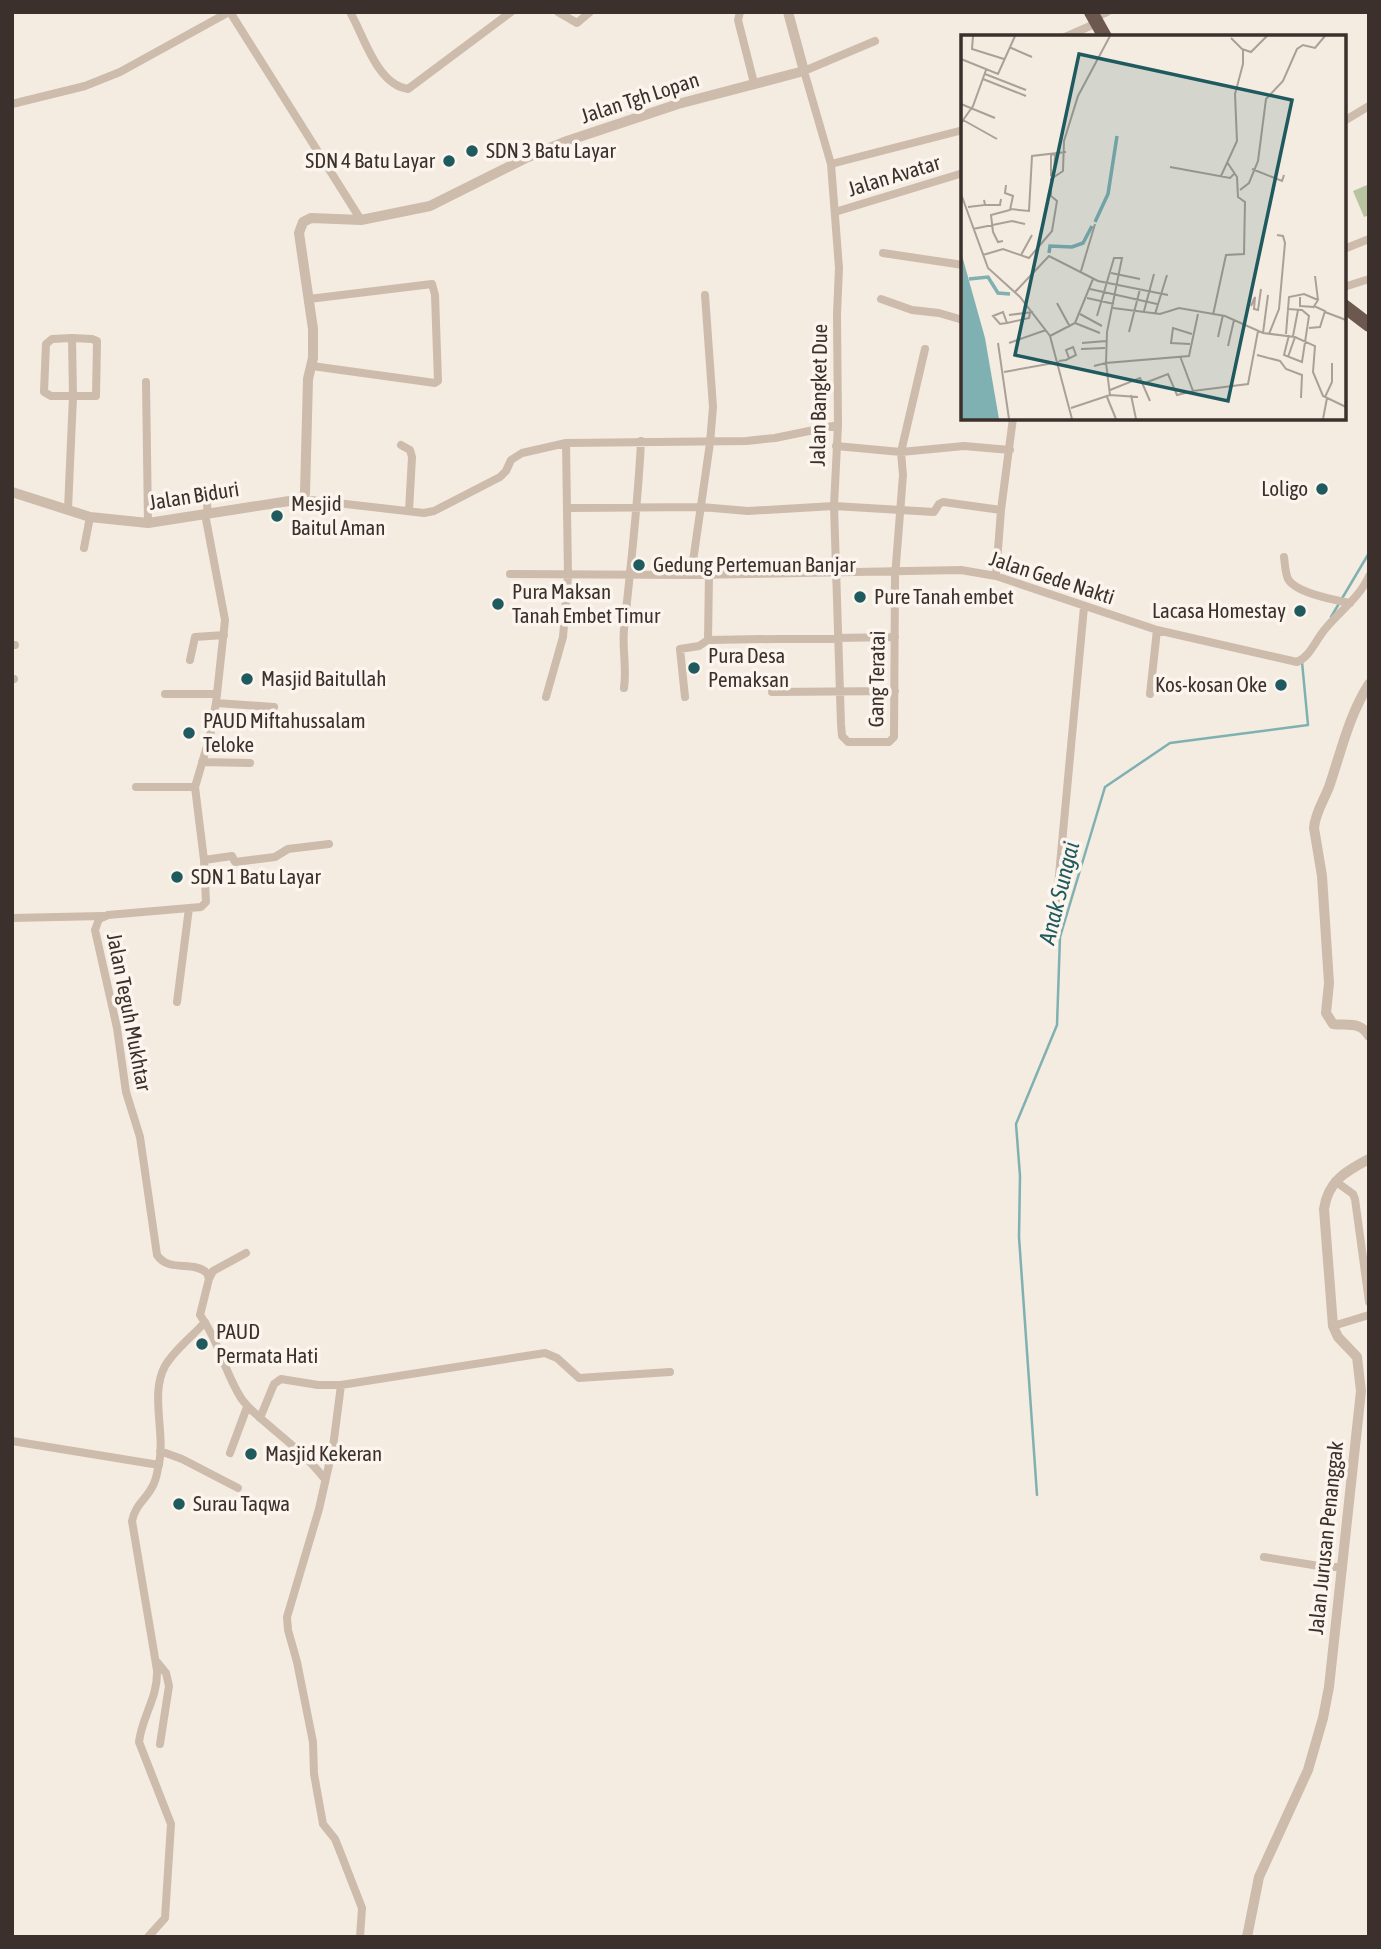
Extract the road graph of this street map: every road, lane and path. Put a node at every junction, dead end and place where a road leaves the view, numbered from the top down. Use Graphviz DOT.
graph roads {
  1 [pos="230,12"];
  2 [pos="351,12"];
  3 [pos="511,12"];
  4 [pos="558,12"];
  5 [pos="590,12"];
  6 [pos="740,12"];
  7 [pos="788,12"];
  8 [pos="1098,16"];
  9 [pos="1068,35"];
  10 [pos="1104,35"];
  11 [pos="874,41"];
  12 [pos="804,71"];
  13 [pos="754,83"];
  14 [pos="12,104"];
  15 [pos="1369,106"];
  16 [pos="1346,120"];
  17 [pos="961,131"];
  18 [pos="831,164"];
  19 [pos="961,174"];
  20 [pos="835,212"];
  21 [pos="361,220"];
  22 [pos="1369,239"];
  23 [pos="1346,249"];
  24 [pos="883,253"];
  25 [pos="961,265"];
  26 [pos="1369,279"];
  27 [pos="1346,286"];
  28 [pos="705,295"];
  29 [pos="309,299"];
  30 [pos="881,299"];
  31 [pos="1346,308"];
  32 [pos="961,319"];
  33 [pos="1369,325"];
  34 [pos="72,338"];
  35 [pos="925,349"];
  36 [pos="312,366"];
  37 [pos="146,382"];
  38 [pos="73,397"];
  39 [pos="1013,420"];
  40 [pos="838,425"];
  41 [pos="641,441"];
  42 [pos="566,443"];
  43 [pos="710,443"];
  44 [pos="401,445"];
  45 [pos="836,446"];
  46 [pos="1010,450"];
  47 [pos="901,452"];
  48 [pos="12,492"];
  49 [pos="206,494"];
  50 [pos="302,499"];
  51 [pos="834,506"];
  52 [pos="638,507"];
  53 [pos="701,507"];
  54 [pos="568,508"];
  55 [pos="68,509"];
  56 [pos="900,509"];
  57 [pos="1001,510"];
  58 [pos="409,512"];
  59 [pos="206,514"];
  60 [pos="90,517"];
  61 [pos="148,523"];
  62 [pos="84,548"];
  63 [pos="1284,557"];
  64 [pos="895,569"];
  65 [pos="836,571"];
  66 [pos="510,574"];
  67 [pos="630,575"];
  68 [pos="691,575"];
  69 [pos="709,575"];
  70 [pos="568,576"];
  71 [pos="996,576"];
  72 [pos="1369,576"];
  73 [pos="1344,602"];
  74 [pos="1084,607"];
  75 [pos="1157,630"];
  76 [pos="224,635"];
  77 [pos="895,637"];
  78 [pos="837,638"];
  79 [pos="708,640"];
  80 [pos="190,660"];
  81 [pos="1369,684"];
  82 [pos="624,688"];
  83 [pos="895,691"];
  84 [pos="772,692"];
  85 [pos="839,692"];
  86 [pos="165,694"];
  87 [pos="1150,694"];
  88 [pos="685,696"];
  89 [pos="546,697"];
  90 [pos="217,699"];
  91 [pos="274,707"];
  92 [pos="841,724"];
  93 [pos="202,762"];
  94 [pos="250,763"];
  95 [pos="136,787"];
  96 [pos="195,787"];
  97 [pos="329,844"];
  98 [pos="204,860"];
  99 [pos="189,908"];
  100 [pos="103,916"];
  101 [pos="12,918"];
  102 [pos="1055,918"];
  103 [pos="177,1002"];
  104 [pos="1369,1036"];
  105 [pos="1369,1159"];
  106 [pos="1335,1181"];
  107 [pos="246,1253"];
  108 [pos="209,1279"];
  109 [pos="1369,1302"];
  110 [pos="1369,1315"];
  111 [pos="203,1319"];
  112 [pos="1333,1326"];
  113 [pos="670,1372"];
  114 [pos="341,1385"];
  115 [pos="247,1407"];
  116 [pos="260,1418"];
  117 [pos="12,1441"];
  118 [pos="160,1451"];
  119 [pos="230,1453"];
  120 [pos="159,1465"];
  121 [pos="324,1478"];
  122 [pos="238,1488"];
  123 [pos="1264,1557"];
  124 [pos="1343,1567"];
  125 [pos="155,1659"];
  126 [pos="160,1744"];
  127 [pos="148,1937"];
  128 [pos="360,1937"];
  129 [pos="1247,1937"];
  1 -- 14 [label="street"];
  1 -- 21 [label="street"];
  2 -- 3 [label="street"];
  4 -- 5 [label="street"];
  6 -- 13 [label="street"];
  7 -- 12 [label="street"];
  8 -- 9 [label="street"];
  8 -- 10 [label="highway"];
  11 -- 12 [label="street"];
  12 -- 13 [label="street, Jalan Tgh Lopan"];
  12 -- 18 [label="street, Jalan Bangket Due"];
  13 -- 21 [label="street, Jalan Tgh Lopan"];
  15 -- 16 [label="street"];
  17 -- 18 [label="street"];
  18 -- 20 [label="street, Jalan Bangket Due"];
  19 -- 20 [label="street, Jalan Avatar"];
  20 -- 40 [label="street, Jalan Bangket Due"];
  21 -- 29 [label="street, Jalan Tgh Lopan"];
  22 -- 23 [label="street"];
  24 -- 25 [label="street"];
  26 -- 27 [label="street"];
  28 -- 43 [label="street"];
  29 -- 36 [label="street, Jalan Tgh Lopan"];
  29 -- 36 [label="street"];
  30 -- 32 [label="street"];
  31 -- 33 [label="highway"];
  34 -- 38 [label="street"];
  34 -- 38 [label="street"];
  34 -- 38 [label="street"];
  35 -- 47 [label="street, Gang Teratai"];
  36 -- 50 [label="street, Jalan Tgh Lopan"];
  37 -- 61 [label="street"];
  38 -- 55 [label="street"];
  39 -- 46 [label="street"];
  40 -- 43 [label="street"];
  40 -- 45 [label="street, Jalan Bangket Due"];
  41 -- 42 [label="street"];
  41 -- 43 [label="street"];
  41 -- 52 [label="street"];
  42 -- 54 [label="street"];
  42 -- 58 [label="street"];
  43 -- 53 [label="street"];
  44 -- 58 [label="street"];
  45 -- 47 [label="street"];
  45 -- 51 [label="street, Jalan Bangket Due"];
  46 -- 47 [label="street"];
  46 -- 57 [label="street"];
  47 -- 56 [label="street, Gang Teratai"];
  48 -- 55 [label="street, Jalan Biduri"];
  49 -- 59 [label="street"];
  50 -- 58 [label="street"];
  50 -- 59 [label="street, Jalan Biduri"];
  51 -- 53 [label="street"];
  51 -- 56 [label="street"];
  51 -- 65 [label="street, Jalan Bangket Due"];
  52 -- 53 [label="street"];
  52 -- 54 [label="street"];
  52 -- 67 [label="street"];
  53 -- 68 [label="street"];
  54 -- 70 [label="street"];
  55 -- 60 [label="street, Jalan Biduri"];
  56 -- 57 [label="street"];
  56 -- 64 [label="street, Gang Teratai"];
  57 -- 71 [label="street"];
  59 -- 61 [label="street, Jalan Biduri"];
  59 -- 76 [label="street"];
  60 -- 61 [label="street, Jalan Biduri"];
  60 -- 62 [label="street"];
  63 -- 73 [label="street"];
  64 -- 65 [label="street, Jalan Gede Nakti"];
  64 -- 71 [label="street, Jalan Gede Nakti"];
  64 -- 77 [label="street, Gang Teratai"];
  65 -- 69 [label="street, Jalan Gede Nakti"];
  65 -- 78 [label="street, Jalan Bangket Due"];
  66 -- 70 [label="street, Jalan Gede Nakti"];
  67 -- 68 [label="street, Jalan Gede Nakti"];
  67 -- 70 [label="street, Jalan Gede Nakti"];
  67 -- 82 [label="street"];
  68 -- 69 [label="street, Jalan Gede Nakti"];
  69 -- 79 [label="street"];
  70 -- 89 [label="street"];
  71 -- 74 [label="street, Jalan Gede Nakti"];
  72 -- 73 [label="street, Jalan Gede Nakti"];
  73 -- 75 [label="street, Jalan Gede Nakti"];
  74 -- 75 [label="street, Jalan Gede Nakti"];
  74 -- 102 [label="street"];
  75 -- 87 [label="street"];
  76 -- 80 [label="street"];
  76 -- 90 [label="street"];
  77 -- 78 [label="street"];
  77 -- 83 [label="street, Gang Teratai"];
  78 -- 79 [label="street"];
  78 -- 85 [label="street, Jalan Bangket Due"];
  79 -- 88 [label="street"];
  81 -- 104 [label="street"];
  83 -- 85 [label="street"];
  83 -- 92 [label="street, Gang Teratai"];
  84 -- 85 [label="street"];
  85 -- 92 [label="street, Jalan Bangket Due"];
  86 -- 90 [label="street"];
  90 -- 91 [label="street"];
  90 -- 93 [label="street"];
  93 -- 94 [label="street"];
  93 -- 96 [label="street"];
  95 -- 96 [label="street"];
  96 -- 98 [label="street"];
  97 -- 98 [label="street"];
  98 -- 99 [label="street"];
  99 -- 100 [label="street, Jalan Teguh Mukhtar"];
  99 -- 103 [label="street"];
  100 -- 101 [label="street"];
  100 -- 108 [label="street, Jalan Teguh Mukhtar"];
  105 -- 106 [label="street"];
  106 -- 109 [label="street"];
  106 -- 112 [label="street"];
  107 -- 108 [label="street"];
  108 -- 111 [label="street"];
  110 -- 112 [label="street"];
  111 -- 115 [label="street"];
  111 -- 118 [label="street"];
  112 -- 124 [label="street, Jalan Jurusan Penanggak"];
  113 -- 114 [label="street"];
  114 -- 116 [label="street"];
  114 -- 121 [label="street"];
  115 -- 116 [label="street"];
  115 -- 119 [label="street"];
  116 -- 121 [label="street"];
  117 -- 120 [label="street"];
  118 -- 120 [label="street"];
  118 -- 122 [label="street"];
  120 -- 125 [label="street"];
  121 -- 128 [label="street"];
  123 -- 124 [label="street"];
  124 -- 129 [label="street, Jalan Jurusan Penanggak"];
  125 -- 126 [label="street"];
  125 -- 127 [label="street"];
}
